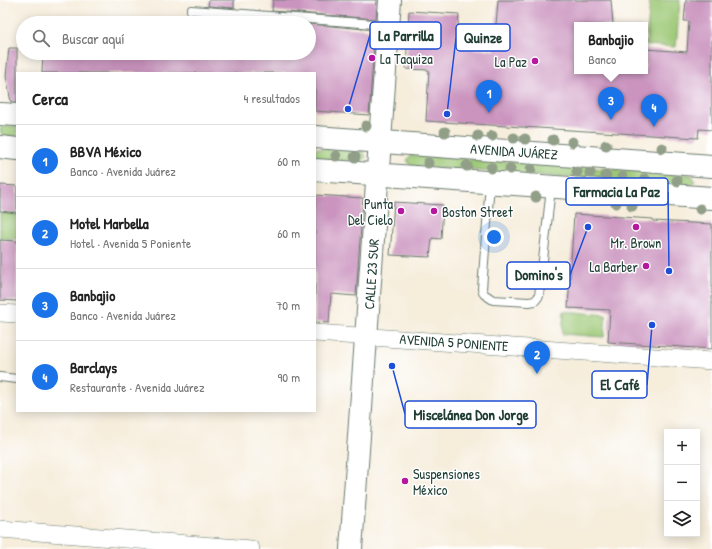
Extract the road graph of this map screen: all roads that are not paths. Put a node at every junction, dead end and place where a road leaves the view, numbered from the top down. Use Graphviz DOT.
graph roads {
  1 [pos="390,0"];
  2 [pos="191,10"];
  3 [pos="270,16"];
  4 [pos="316,20"];
  5 [pos="388,25"];
  6 [pos="0,114"];
  7 [pos="16,115"];
  8 [pos="316,137"];
  9 [pos="380,141"];
  10 [pos="0,147"];
  11 [pos="16,149"];
  12 [pos="712,166"];
  13 [pos="316,170"];
  14 [pos="378,175"];
  15 [pos="490,183"];
  16 [pos="551,187"];
  17 [pos="712,198"];
  18 [pos="0,313"];
  19 [pos="16,314"];
  20 [pos="316,333"];
  21 [pos="366,336"];
  22 [pos="712,361"];
  23 [pos="0,377"];
  24 [pos="16,379"];
  25 [pos="0,529"];
  26 [pos="251,549"];
  27 [pos="351,549"];
  1 -- 5 [label="main road, CALLE 23 SUR"];
  2 -- 3 [label="lane"];
  4 -- 5 [label="lane"];
  5 -- 9 [label="main road, CALLE 23 SUR"];
  6 -- 7 [label="main road"];
  8 -- 9 [label="main road, AVENIDA JUÁREZ"];
  9 -- 12 [label="main road, AVENIDA JUÁREZ"];
  9 -- 14 [label="main road, CALLE 23 SUR"];
  10 -- 11 [label="main road"];
  13 -- 14 [label="main road"];
  14 -- 15 [label="main road"];
  14 -- 21 [label="main road, CALLE 23 SUR"];
  15 -- 16 [label="main road"];
  15 -- 16 [label="lane"];
  16 -- 17 [label="main road"];
  18 -- 19 [label="street"];
  20 -- 21 [label="street, AVENIDA 5 PONIENTE"];
  21 -- 22 [label="street, AVENIDA 5 PONIENTE"];
  21 -- 27 [label="main road, CALLE 23 SUR"];
  23 -- 24 [label="lane"];
  25 -- 26 [label="street"];
}
